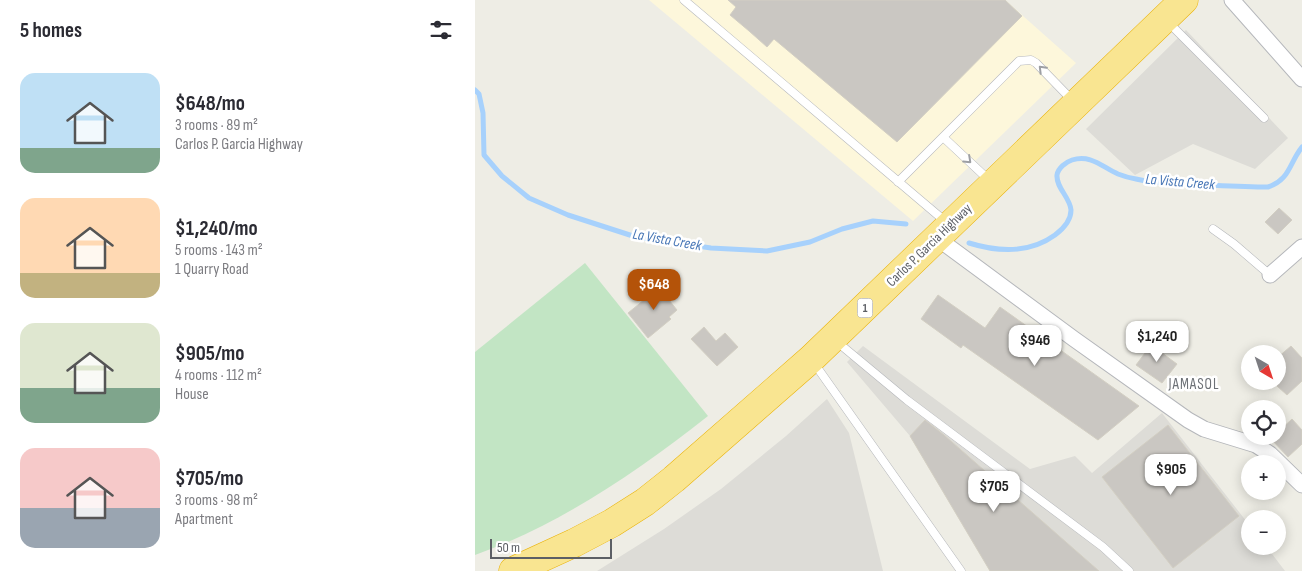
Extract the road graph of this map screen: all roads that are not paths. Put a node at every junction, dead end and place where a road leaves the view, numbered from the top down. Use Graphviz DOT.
graph roads {
  1 [pos="683,0"];
  2 [pos="1183,0"];
  3 [pos="1232,0"];
  4 [pos="1164,19"];
  5 [pos="1302,79"];
  6 [pos="1076,104"];
  7 [pos="1264,118"];
  8 [pos="943,137"];
  9 [pos="898,182"];
  10 [pos="993,183"];
  11 [pos="1213,229"];
  12 [pos="943,232"];
  13 [pos="1302,247"];
  14 [pos="1270,275"];
  15 [pos="833,338"];
  16 [pos="811,359"];
  17 [pos="1302,485"];
  18 [pos="513,571"];
  19 [pos="961,571"];
  20 [pos="1129,571"];
  1 -- 9 [label="lane"];
  2 -- 4 [label="highway, Carlos P. Garcia Highway / 1"];
  3 -- 5 [label="street"];
  4 -- 6 [label="highway, Carlos P. Garcia Highway / 1"];
  4 -- 7 [label="lane"];
  6 -- 8 [label="lane, one-way"];
  6 -- 10 [label="highway, Carlos P. Garcia Highway / 1"];
  8 -- 9 [label="lane"];
  8 -- 10 [label="lane, one-way"];
  9 -- 12 [label="lane"];
  10 -- 12 [label="highway, Carlos P. Garcia Highway / 1"];
  11 -- 14 [label="lane"];
  12 -- 15 [label="highway, Carlos P. Garcia Highway / 1"];
  12 -- 17 [label="street"];
  13 -- 14 [label="street"];
  15 -- 16 [label="highway, Carlos P. Garcia Highway / 1"];
  15 -- 20 [label="lane"];
  16 -- 18 [label="highway, Carlos P. Garcia Highway / 1"];
  16 -- 19 [label="lane"];
}
